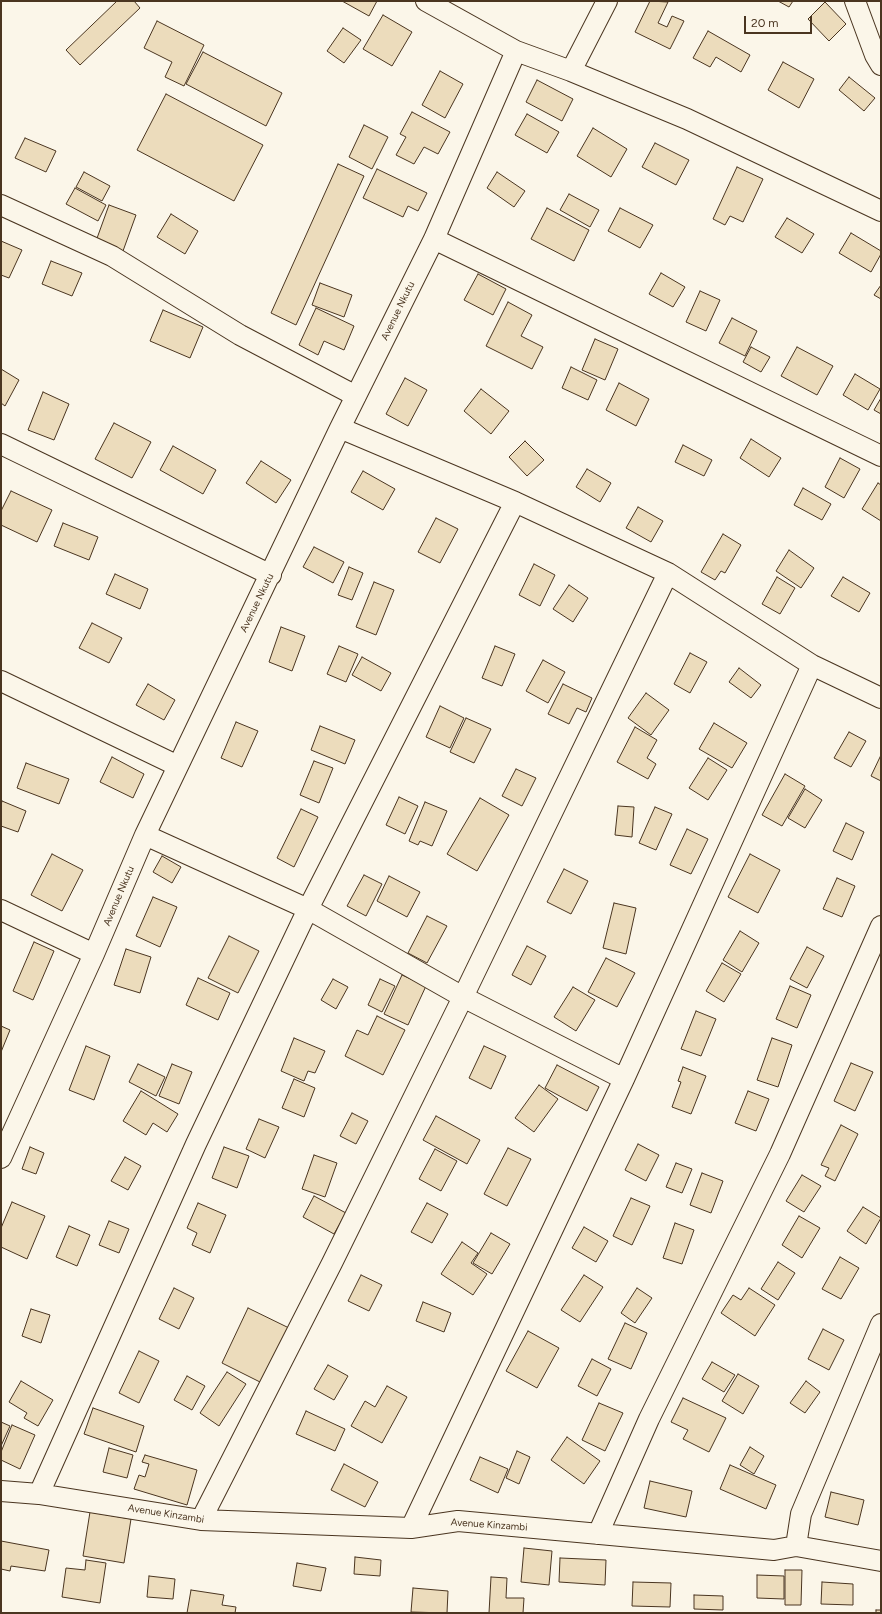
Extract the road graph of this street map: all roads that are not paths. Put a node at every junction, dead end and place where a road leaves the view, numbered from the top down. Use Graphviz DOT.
graph roads {
  1 [pos="426,1"];
  2 [pos="607,1"];
  3 [pos="854,1"];
  4 [pos="516,51"];
  5 [pos="881,65"];
  6 [pos="571,71"];
  7 [pos="1,206"];
  8 [pos="881,212"];
  9 [pos="434,239"];
  10 [pos="356,396"];
  11 [pos="340,428"];
  12 [pos="1,444"];
  13 [pos="881,456"];
  14 [pos="515,502"];
  15 [pos="668,573"];
  16 [pos="271,575"];
  17 [pos="812,665"];
  18 [pos="1,681"];
  19 [pos="881,698"];
  20 [pos="178,766"];
  21 [pos="145,835"];
  22 [pos="308,909"];
  23 [pos="1,910"];
  24 [pos="881,926"];
  25 [pos="94,954"];
  26 [pos="463,997"];
  27 [pos="624,1079"];
  28 [pos="5,1136"];
  29 [pos="1,1158"];
  30 [pos="881,1324"];
  31 [pos="1,1490"];
  32 [pos="39,1494"];
  33 [pos="201,1520"];
  34 [pos="411,1528"];
  35 [pos="598,1534"];
  36 [pos="796,1546"];
  37 [pos="881,1562"];
  1 -- 4 [label="street"];
  2 -- 6 [label="street"];
  3 -- 5 [label="street"];
  4 -- 6 [label="street"];
  4 -- 9 [label="street, Avenue Nkutu"];
  6 -- 8 [label="street"];
  7 -- 10 [label="street"];
  9 -- 10 [label="street, Avenue Nkutu"];
  9 -- 13 [label="street"];
  10 -- 11 [label="street, Avenue Nkutu"];
  11 -- 14 [label="street"];
  11 -- 16 [label="street, Avenue Nkutu"];
  12 -- 16 [label="street"];
  14 -- 15 [label="street"];
  14 -- 22 [label="street"];
  15 -- 17 [label="street"];
  15 -- 26 [label="street"];
  16 -- 20 [label="street, Avenue Nkutu"];
  17 -- 19 [label="street"];
  17 -- 27 [label="street"];
  18 -- 20 [label="street"];
  20 -- 21 [label="street, Avenue Nkutu"];
  21 -- 22 [label="street"];
  21 -- 25 [label="street, Avenue Nkutu"];
  22 -- 26 [label="street"];
  22 -- 32 [label="street"];
  23 -- 25 [label="street"];
  24 -- 35 [label="street"];
  25 -- 28 [label="street, Avenue Nkutu"];
  26 -- 27 [label="street"];
  26 -- 33 [label="street"];
  27 -- 34 [label="street"];
  28 -- 29 [label="street, Avenue Nkutu"];
  30 -- 36 [label="street"];
  31 -- 32 [label="street, Avenue Kinzambi"];
  32 -- 33 [label="street, Avenue Kinzambi"];
  33 -- 34 [label="street, Avenue Kinzambi"];
  34 -- 35 [label="street, Avenue Kinzambi"];
  35 -- 36 [label="street, Avenue Kinzambi"];
  36 -- 37 [label="street, Avenue Kinzambi"];
}
